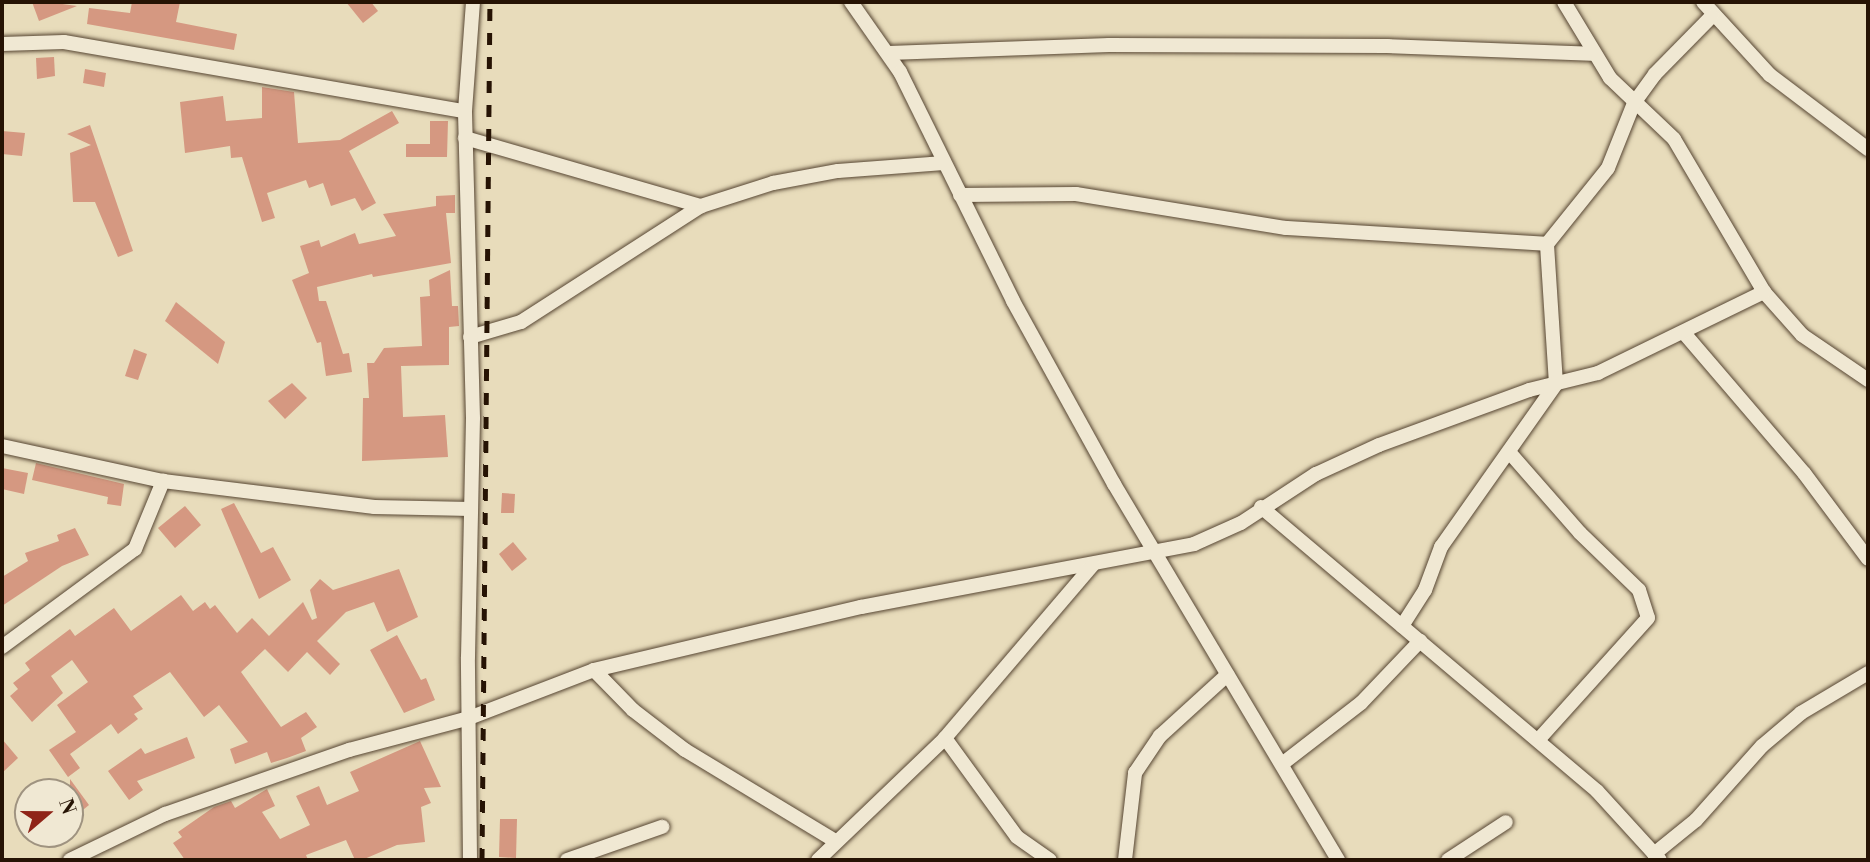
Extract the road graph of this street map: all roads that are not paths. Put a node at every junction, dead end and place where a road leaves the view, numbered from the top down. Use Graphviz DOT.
graph roads {
  1 [pos="473,2"];
  2 [pos="851,2"];
  3 [pos="1564,2"];
  4 [pos="1703,2"];
  5 [pos="1712,16"];
  6 [pos="2,44"];
  7 [pos="889,53"];
  8 [pos="1591,54"];
  9 [pos="1634,103"];
  10 [pos="465,111"];
  11 [pos="465,138"];
  12 [pos="1868,149"];
  13 [pos="944,163"];
  14 [pos="960,195"];
  15 [pos="701,206"];
  16 [pos="1546,244"];
  17 [pos="1764,292"];
  18 [pos="1684,333"];
  19 [pos="470,337"];
  20 [pos="1868,380"];
  21 [pos="1556,384"];
  22 [pos="2,446"];
  23 [pos="1510,453"];
  24 [pos="163,481"];
  25 [pos="1261,508"];
  26 [pos="471,509"];
  27 [pos="1154,553"];
  28 [pos="1868,559"];
  29 [pos="1093,565"];
  30 [pos="1402,626"];
  31 [pos="1420,641"];
  32 [pos="2,647"];
  33 [pos="594,670"];
  34 [pos="1868,673"];
  35 [pos="1227,675"];
  36 [pos="469,718"];
  37 [pos="945,738"];
  38 [pos="1538,740"];
  39 [pos="1282,764"];
  40 [pos="1506,822"];
  41 [pos="662,827"];
  42 [pos="835,841"];
  43 [pos="1657,857"];
  44 [pos="1332,858"];
  45 [pos="71,860"];
  46 [pos="470,860"];
  47 [pos="567,860"];
  48 [pos="818,860"];
  49 [pos="1050,860"];
  50 [pos="1125,860"];
  51 [pos="1448,860"];
  1 -- 10 [label="street"];
  2 -- 7 [label="street"];
  3 -- 8 [label="street"];
  4 -- 5 [label="street"];
  5 -- 9 [label="street"];
  5 -- 12 [label="street"];
  6 -- 10 [label="street"];
  7 -- 8 [label="street"];
  7 -- 13 [label="street"];
  8 -- 9 [label="street"];
  9 -- 16 [label="street"];
  9 -- 17 [label="street"];
  10 -- 11 [label="street"];
  11 -- 15 [label="street"];
  11 -- 19 [label="street"];
  13 -- 14 [label="street"];
  13 -- 15 [label="street"];
  14 -- 16 [label="street"];
  14 -- 27 [label="street"];
  15 -- 19 [label="street"];
  16 -- 21 [label="street"];
  17 -- 18 [label="street"];
  17 -- 20 [label="street"];
  18 -- 21 [label="street"];
  18 -- 28 [label="street"];
  19 -- 26 [label="street"];
  21 -- 23 [label="street"];
  21 -- 25 [label="street"];
  22 -- 24 [label="street"];
  23 -- 30 [label="street"];
  23 -- 38 [label="street"];
  24 -- 26 [label="street"];
  24 -- 32 [label="street"];
  25 -- 27 [label="street"];
  25 -- 30 [label="street"];
  26 -- 36 [label="street"];
  27 -- 29 [label="street"];
  27 -- 35 [label="street"];
  29 -- 33 [label="street"];
  29 -- 37 [label="street"];
  30 -- 31 [label="street"];
  31 -- 38 [label="street"];
  31 -- 39 [label="street"];
  33 -- 36 [label="street"];
  33 -- 42 [label="street"];
  34 -- 43 [label="street"];
  35 -- 39 [label="street"];
  35 -- 50 [label="street"];
  36 -- 45 [label="street"];
  36 -- 46 [label="street"];
  37 -- 42 [label="street"];
  37 -- 49 [label="street"];
  38 -- 43 [label="street"];
  39 -- 44 [label="street"];
  40 -- 51 [label="street"];
  41 -- 47 [label="street"];
  42 -- 48 [label="street"];
}
